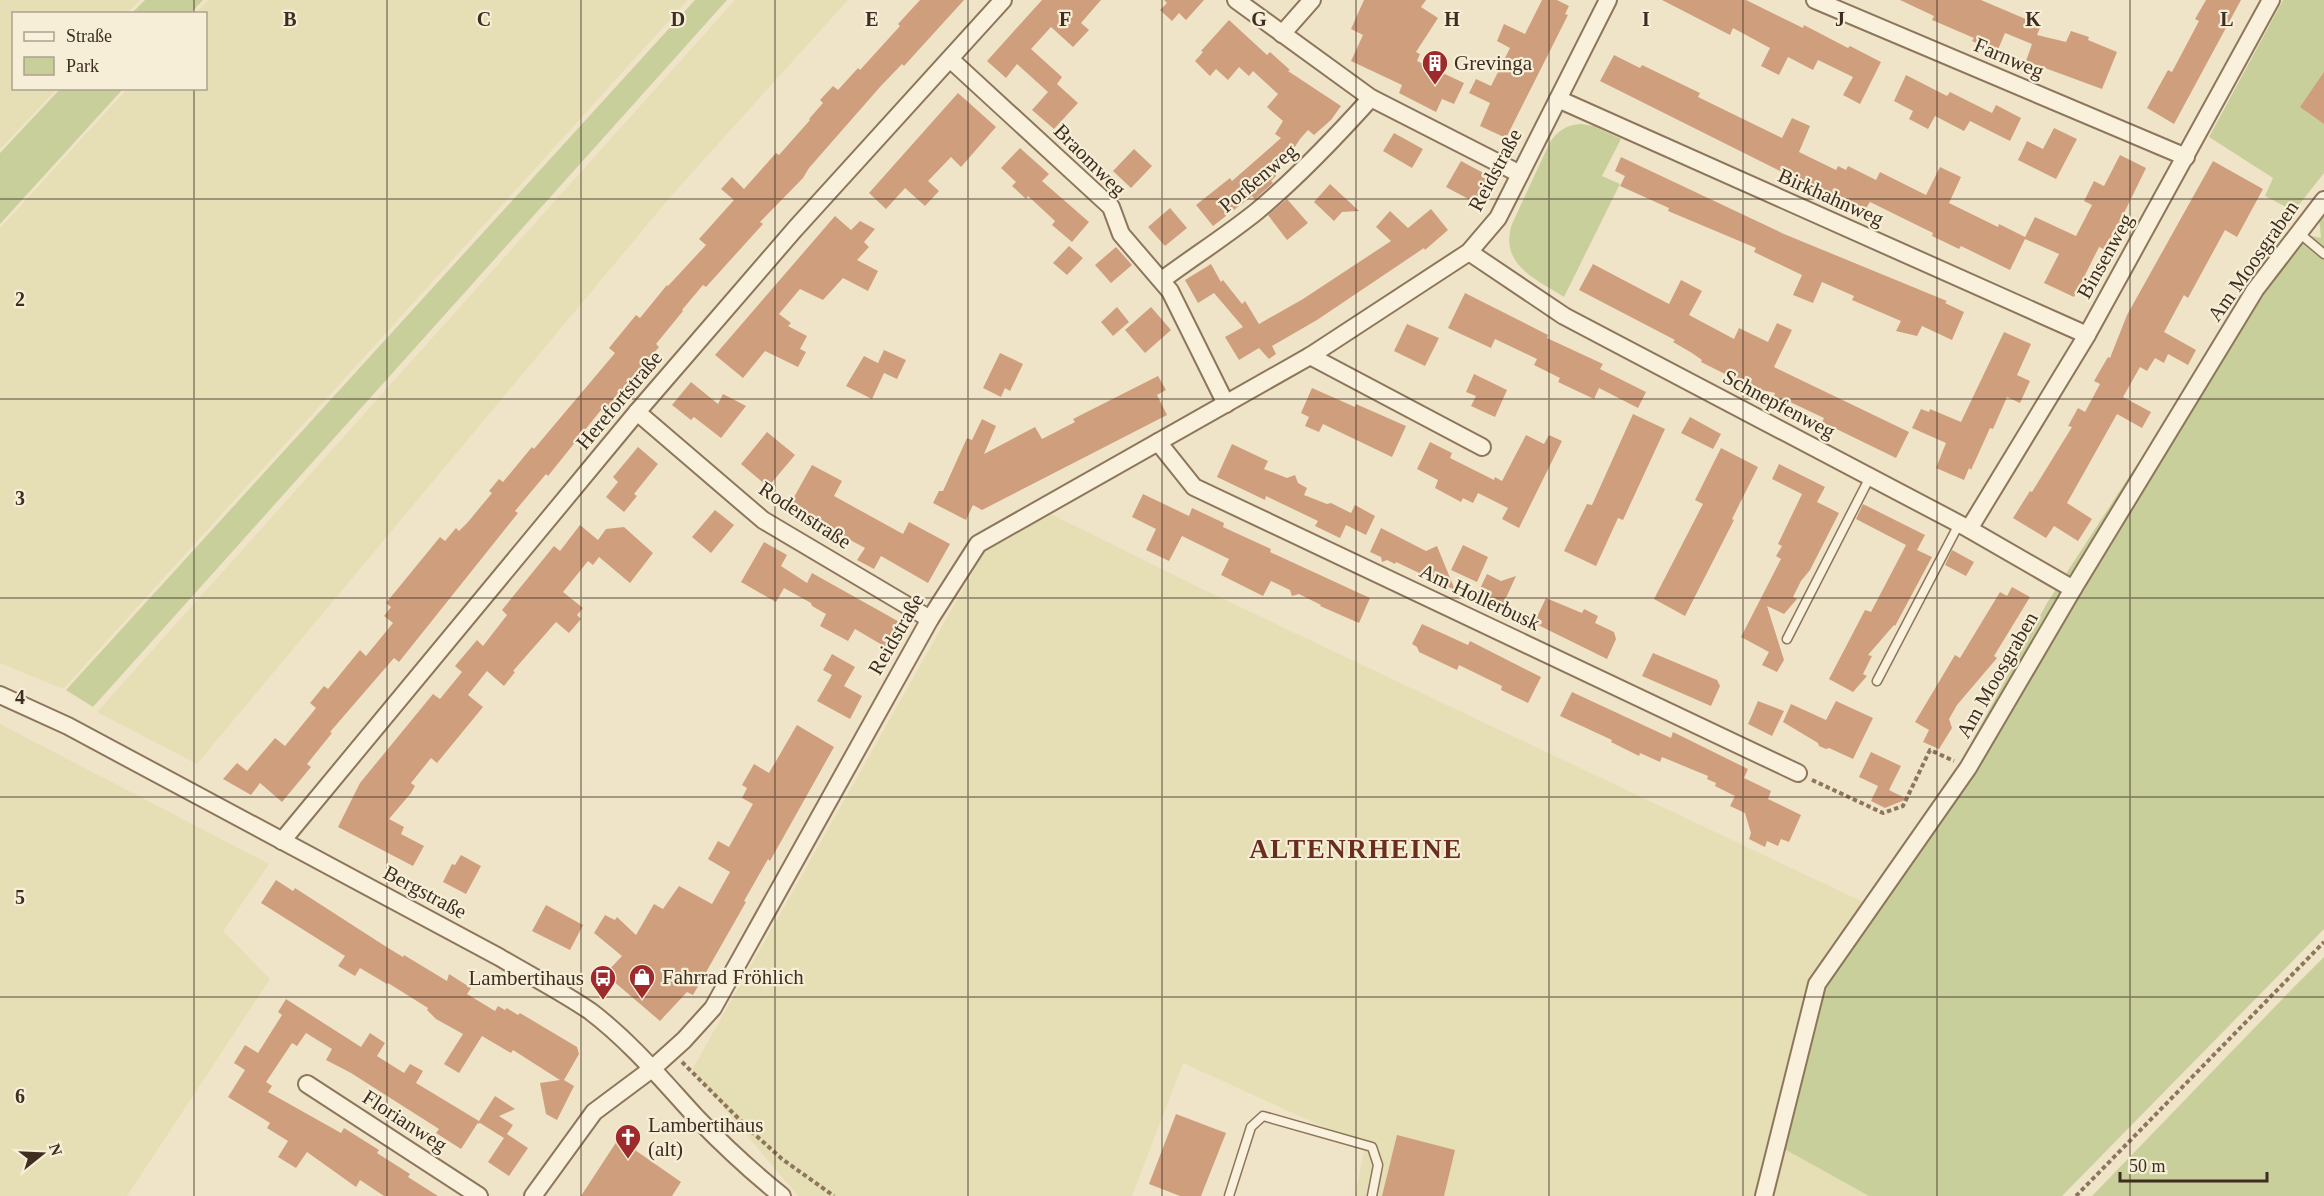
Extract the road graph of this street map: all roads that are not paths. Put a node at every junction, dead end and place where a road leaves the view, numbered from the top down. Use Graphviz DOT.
graph roads {
  1 [pos="1003,0"];
  2 [pos="1236,0"];
  3 [pos="1312,0"];
  4 [pos="1608,0"];
  5 [pos="1815,0"];
  6 [pos="2271,0"];
  7 [pos="1282,34"];
  8 [pos="950,59"];
  9 [pos="1371,98"];
  10 [pos="1558,99"];
  11 [pos="2186,157"];
  12 [pos="1520,174"];
  13 [pos="2324,200"];
  14 [pos="2299,233"];
  15 [pos="1469,252"];
  16 [pos="2324,254"];
  17 [pos="1162,280"];
  18 [pos="2087,335"];
  19 [pos="1310,356"];
  20 [pos="1226,404"];
  21 [pos="637,412"];
  22 [pos="1158,442"];
  23 [pos="1482,447"];
  24 [pos="1870,477"];
  25 [pos="1964,526"];
  26 [pos="2073,589"];
  27 [pos="930,619"];
  28 [pos="1787,639"];
  29 [pos="1877,681"];
  30 [pos="0,695"];
  31 [pos="1798,773"];
  32 [pos="282,841"];
  33 [pos="653,1068"];
  34 [pos="307,1084"];
  35 [pos="479,1196"];
  36 [pos="533,1196"];
  37 [pos="782,1196"];
  38 [pos="1229,1196"];
  39 [pos="1372,1196"];
  40 [pos="1764,1196"];
  1 -- 8 [label="street, Herefortstraße"];
  2 -- 7 [label="street"];
  3 -- 7 [label="street"];
  4 -- 10 [label="street, Reidstraße"];
  5 -- 11 [label="street, Farnweg"];
  6 -- 11 [label="street, Binsenweg"];
  7 -- 9 [label="street"];
  8 -- 17 [label="street, Braomweg"];
  8 -- 21 [label="street, Herefortstraße"];
  9 -- 12 [label="street"];
  9 -- 17 [label="street, Porßenweg"];
  10 -- 12 [label="street, Reidstraße"];
  10 -- 18 [label="street, Birkhahnweg"];
  11 -- 18 [label="street, Binsenweg"];
  12 -- 15 [label="street, Reidstraße"];
  13 -- 14 [label="street, Am Moosgraben"];
  14 -- 16 [label="lane"];
  14 -- 26 [label="street, Am Moosgraben"];
  15 -- 19 [label="street, Reidstraße"];
  15 -- 24 [label="street, Schnepfenweg"];
  17 -- 20 [label="street, Braomweg"];
  18 -- 25 [label="street, Binsenweg"];
  19 -- 20 [label="street, Reidstraße"];
  19 -- 23 [label="street"];
  20 -- 22 [label="street, Reidstraße"];
  21 -- 27 [label="street, Rodenstraße"];
  21 -- 32 [label="street, Herefortstraße"];
  22 -- 27 [label="street, Reidstraße"];
  22 -- 31 [label="street, Am Hollerbusk"];
  24 -- 25 [label="street, Schnepfenweg"];
  24 -- 28 [label="lane"];
  25 -- 26 [label="street, Schnepfenweg"];
  25 -- 29 [label="lane"];
  26 -- 40 [label="street, Am Moosgraben"];
  27 -- 33 [label="street, Reidstraße"];
  30 -- 32 [label="street, Bergstraße"];
  32 -- 33 [label="street, Bergstraße"];
  33 -- 36 [label="street, Reidstraße"];
  33 -- 37 [label="street, Bergstraße"];
  34 -- 35 [label="street, Florianweg"];
  38 -- 39 [label="lane"];
}
